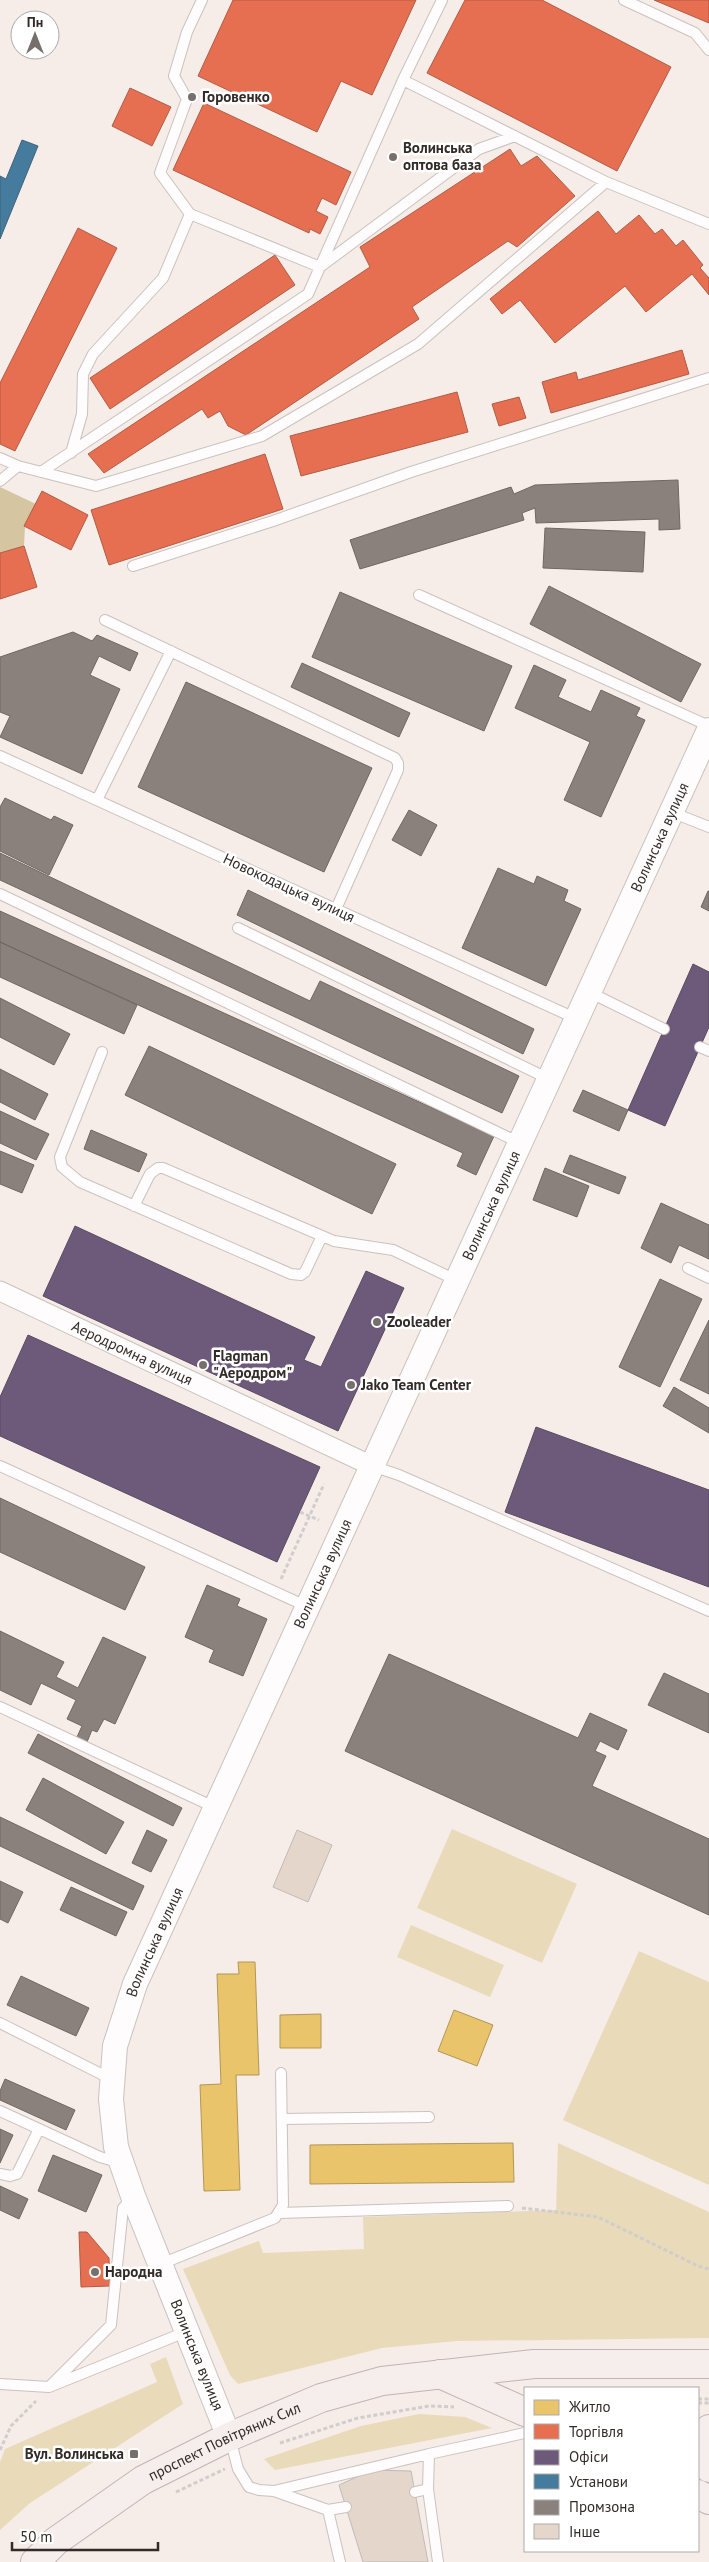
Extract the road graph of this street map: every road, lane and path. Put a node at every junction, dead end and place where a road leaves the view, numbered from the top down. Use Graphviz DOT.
graph roads {
  1 [pos="202,0"];
  2 [pos="442,0"];
  3 [pos="624,0"];
  4 [pos="709,50"];
  5 [pos="403,80"];
  6 [pos="515,136"];
  7 [pos="606,182"];
  8 [pos="190,214"];
  9 [pos="709,224"];
  10 [pos="320,267"];
  11 [pos="709,378"];
  12 [pos="71,453"];
  13 [pos="0,458"];
  14 [pos="18,466"];
  15 [pos="41,472"];
  16 [pos="0,482"];
  17 [pos="133,566"];
  18 [pos="419,595"];
  19 [pos="105,620"];
  20 [pos="171,651"];
  21 [pos="709,726"];
  22 [pos="709,730"];
  23 [pos="0,756"];
  24 [pos="97,800"];
  25 [pos="670,811"];
  26 [pos="709,827"];
  27 [pos="0,894"];
  28 [pos="336,909"];
  29 [pos="238,928"];
  30 [pos="590,993"];
  31 [pos="578,1019"];
  32 [pos="664,1029"];
  33 [pos="102,1052"];
  34 [pos="550,1080"];
  35 [pos="521,1143"];
  36 [pos="134,1206"];
  37 [pos="322,1236"];
  38 [pos="688,1268"];
  39 [pos="709,1278"];
  40 [pos="458,1281"];
  41 [pos="0,1291"];
  42 [pos="0,1466"];
  43 [pos="372,1466"];
  44 [pos="324,1484"];
  45 [pos="300,1512"];
  46 [pos="310,1516"];
  47 [pos="319,1520"];
  48 [pos="275,1592"];
  49 [pos="308,1607"];
  50 [pos="709,1611"];
  51 [pos="0,1707"];
  52 [pos="216,1808"];
  53 [pos="0,2024"];
  54 [pos="281,2073"];
  55 [pos="113,2080"];
  56 [pos="0,2111"];
  57 [pos="429,2117"];
  58 [pos="282,2119"];
  59 [pos="39,2129"];
  60 [pos="122,2163"];
  61 [pos="0,2174"];
  62 [pos="133,2196"];
  63 [pos="508,2206"];
  64 [pos="280,2213"];
  65 [pos="161,2264"];
  66 [pos="709,2268"];
  67 [pos="188,2331"];
  68 [pos="709,2364"];
  69 [pos="438,2374"];
  70 [pos="0,2384"];
  71 [pos="49,2388"];
  72 [pos="458,2408"];
  73 [pos="524,2412"];
  74 [pos="709,2429"];
  75 [pos="524,2433"];
  76 [pos="230,2436"];
  77 [pos="271,2445"];
  78 [pos="0,2450"];
  79 [pos="429,2454"];
  80 [pos="237,2464"];
  81 [pos="709,2468"];
  82 [pos="428,2489"];
  83 [pos="274,2491"];
  84 [pos="415,2492"];
  85 [pos="174,2493"];
  86 [pos="346,2507"];
  87 [pos="328,2510"];
  88 [pos="35,2562"];
  89 [pos="340,2562"];
  90 [pos="438,2562"];
  1 -- 8 [label="lane"];
  2 -- 5 [label="lane"];
  3 -- 4 [label="lane"];
  5 -- 6 [label="lane"];
  5 -- 10 [label="lane"];
  6 -- 7 [label="lane"];
  6 -- 10 [label="lane"];
  7 -- 9 [label="lane"];
  7 -- 15 [label="lane"];
  8 -- 10 [label="lane"];
  8 -- 12 [label="lane"];
  10 -- 12 [label="lane"];
  11 -- 17 [label="lane"];
  12 -- 15 [label="lane"];
  13 -- 14 [label="lane"];
  14 -- 15 [label="lane"];
  14 -- 16 [label="lane"];
  18 -- 21 [label="lane"];
  19 -- 20 [label="lane"];
  20 -- 24 [label="lane"];
  20 -- 28 [label="lane"];
  22 -- 25 [label="street, Волинська вулиця"];
  23 -- 24 [label="lane, Новокодацька вулиця"];
  24 -- 28 [label="lane, Новокодацька вулиця"];
  25 -- 26 [label="lane"];
  25 -- 30 [label="street, Волинська вулиця"];
  27 -- 35 [label="lane"];
  28 -- 31 [label="lane, Новокодацька вулиця"];
  29 -- 34 [label="lane"];
  30 -- 31 [label="street, Волинська вулиця"];
  30 -- 32 [label="lane"];
  31 -- 34 [label="street, Волинська вулиця"];
  33 -- 36 [label="lane"];
  34 -- 35 [label="street, Волинська вулиця"];
  35 -- 40 [label="street, Волинська вулиця"];
  36 -- 37 [label="lane"];
  36 -- 37 [label="lane"];
  37 -- 40 [label="lane"];
  38 -- 39 [label="lane"];
  40 -- 43 [label="street, Волинська вулиця"];
  41 -- 43 [label="street, Аеродромна вулиця"];
  42 -- 48 [label="lane"];
  43 -- 49 [label="street, Волинська вулиця"];
  43 -- 50 [label="lane"];
  44 -- 46 [label="path"];
  45 -- 46 [label="path"];
  46 -- 47 [label="path"];
  46 -- 48 [label="path"];
  48 -- 49 [label="lane"];
  49 -- 52 [label="street, Волинська вулиця"];
  51 -- 52 [label="lane"];
  52 -- 55 [label="street, Волинська вулиця"];
  53 -- 55 [label="lane"];
  54 -- 58 [label="lane"];
  55 -- 60 [label="street, Волинська вулиця"];
  56 -- 59 [label="lane"];
  57 -- 58 [label="lane"];
  58 -- 64 [label="lane"];
  59 -- 60 [label="lane"];
  59 -- 61 [label="lane"];
  60 -- 62 [label="street, Волинська вулиця"];
  62 -- 65 [label="street, Волинська вулиця"];
  62 -- 71 [label="lane"];
  63 -- 64 [label="lane"];
  63 -- 66 [label="path"];
  64 -- 65 [label="lane"];
  65 -- 67 [label="street, Волинська вулиця"];
  67 -- 71 [label="lane"];
  67 -- 76 [label="street, Волинська вулиця"];
  68 -- 69 [label="main road, проспект Повітряних Сил"];
  69 -- 73 [label="main road"];
  69 -- 76 [label="main road, проспект Повітряних Сил"];
  70 -- 71 [label="lane"];
  71 -- 78 [label="path"];
  72 -- 77 [label="path"];
  74 -- 81 [label="main road"];
  75 -- 79 [label="lane"];
  76 -- 80 [label="lane"];
  76 -- 88 [label="main road, проспект Повітряних Сил"];
  79 -- 82 [label="lane"];
  79 -- 83 [label="lane"];
  80 -- 83 [label="lane"];
  80 -- 85 [label="path"];
  82 -- 84 [label="lane"];
  82 -- 90 [label="lane"];
  83 -- 87 [label="lane"];
  86 -- 87 [label="lane"];
  87 -- 89 [label="lane"];
}
